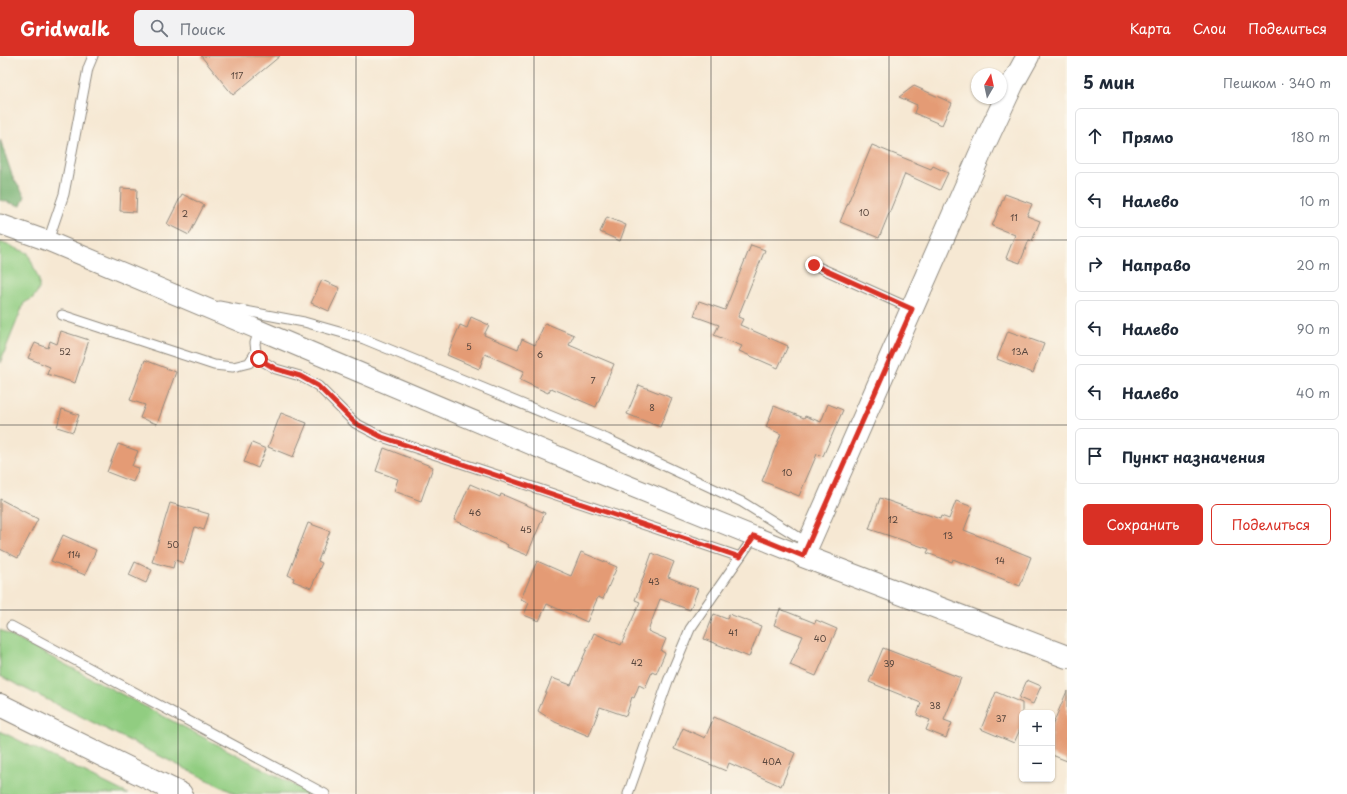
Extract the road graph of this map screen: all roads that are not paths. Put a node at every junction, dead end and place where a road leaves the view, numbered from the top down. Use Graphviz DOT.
graph roads {
  1 [pos="93,56"];
  2 [pos="1028,56"];
  3 [pos="0,224"];
  4 [pos="48,241"];
  5 [pos="814,265"];
  6 [pos="189,301"];
  7 [pos="912,309"];
  8 [pos="62,315"];
  9 [pos="259,330"];
  10 [pos="256,352"];
  11 [pos="754,536"];
  12 [pos="805,550"];
  13 [pos="740,557"];
  14 [pos="12,626"];
  15 [pos="1067,657"];
  16 [pos="0,705"];
  17 [pos="181,794"];
  18 [pos="325,794"];
  19 [pos="628,794"];
  1 -- 4 [label="lane"];
  2 -- 7 [label="street"];
  3 -- 4 [label="street"];
  4 -- 6 [label="street"];
  5 -- 7 [label="lane"];
  6 -- 9 [label="street"];
  6 -- 12 [label="lane"];
  7 -- 12 [label="street"];
  8 -- 10 [label="lane"];
  9 -- 10 [label="lane"];
  9 -- 11 [label="street"];
  10 -- 13 [label="lane"];
  11 -- 12 [label="street"];
  11 -- 13 [label="lane"];
  12 -- 15 [label="street"];
  13 -- 19 [label="lane"];
  14 -- 18 [label="lane"];
  16 -- 17 [label="street"];
}
